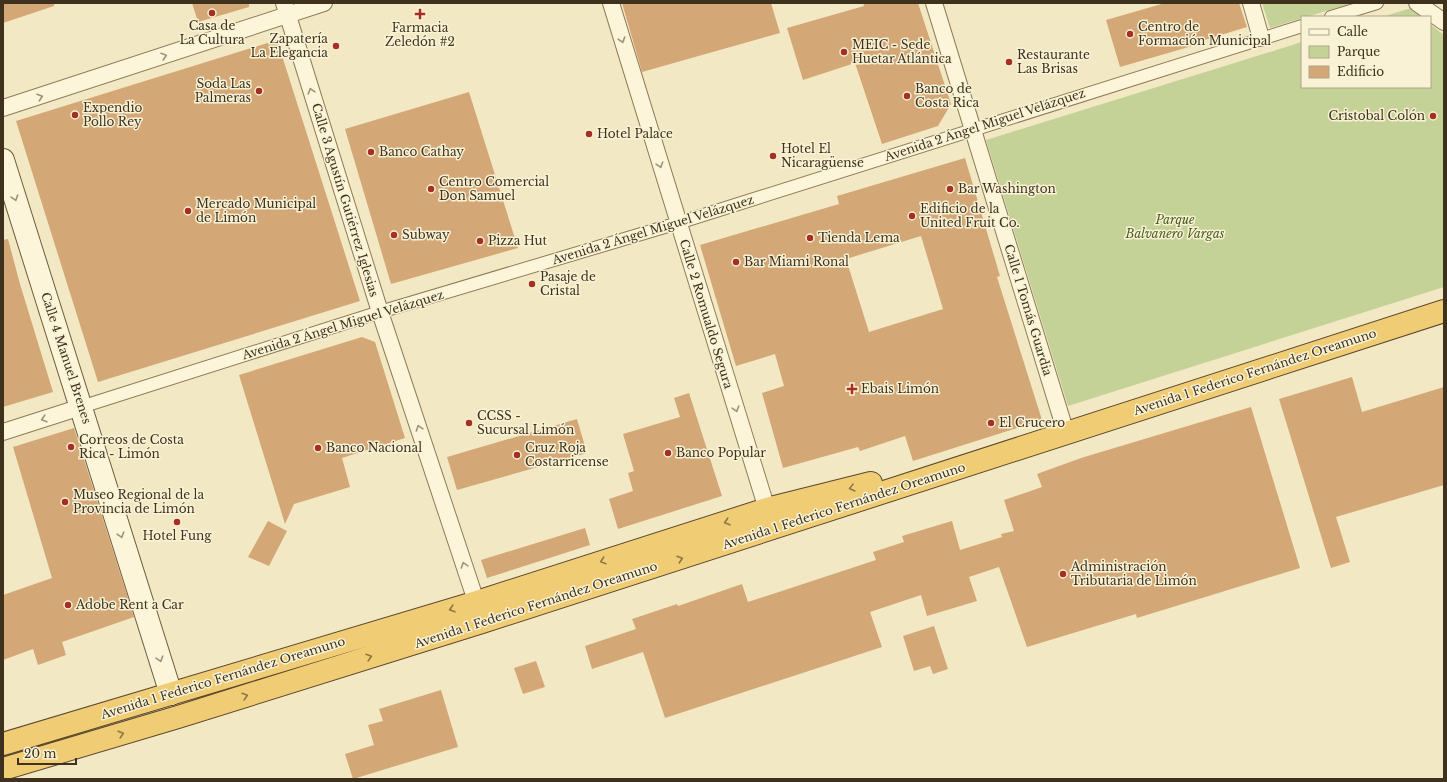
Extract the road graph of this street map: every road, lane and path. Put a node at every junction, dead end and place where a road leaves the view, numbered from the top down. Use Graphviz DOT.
graph roads {
  1 [pos="324,3"];
  2 [pos="611,3"];
  3 [pos="934,3"];
  4 [pos="1251,3"];
  5 [pos="1377,3"];
  6 [pos="1417,3"];
  7 [pos="286,9"];
  8 [pos="1334,16"];
  9 [pos="1444,22"];
  10 [pos="1301,26"];
  11 [pos="1261,38"];
  12 [pos="3,108"];
  13 [pos="972,129"];
  14 [pos="3,160"];
  15 [pos="678,223"];
  16 [pos="1444,311"];
  17 [pos="380,312"];
  18 [pos="81,407"];
  19 [pos="3,432"];
  20 [pos="1066,433"];
  21 [pos="770,519"];
  22 [pos="479,612"];
  23 [pos="171,694"];
  24 [pos="178,717"];
  25 [pos="3,744"];
  26 [pos="3,770"];
  1 -- 7 [label="street"];
  2 -- 15 [label="street, Calle 2 Romualdo Segura, one-way"];
  3 -- 13 [label="street, Calle 1 Tomás Guardia"];
  4 -- 11 [label="street"];
  5 -- 8 [label="street"];
  6 -- 9 [label="street"];
  12 -- 7 [label="street, one-way"];
  17 -- 7 [label="street, Calle 3 Agustín Gutiérrez Iglesias, one-way"];
  10 -- 11 [label="street, Avenida 2 Ángel Miguel Velázquez"];
  11 -- 13 [label="street, Avenida 2 Ángel Miguel Velázquez"];
  13 -- 15 [label="street, Avenida 2 Ángel Miguel Velázquez"];
  13 -- 20 [label="street, Calle 1 Tomás Guardia"];
  14 -- 18 [label="main road, Calle 4 Manuel Brenes, one-way"];
  15 -- 17 [label="street, Avenida 2 Ángel Miguel Velázquez"];
  15 -- 21 [label="street, Calle 2 Romualdo Segura, one-way"];
  16 -- 20 [label="highway, Avenida 1 Federico Fernández Oreamuno"];
  17 -- 18 [label="street, Avenida 2 Ángel Miguel Velázquez"];
  22 -- 17 [label="street, Calle 3 Agustín Gutiérrez Iglesias, one-way"];
  18 -- 19 [label="street, Avenida 2 Ángel Miguel Velázquez, one-way"];
  18 -- 23 [label="main road, Calle 4 Manuel Brenes, one-way"];
  20 -- 21 [label="highway, Avenida 1 Federico Fernández Oreamuno"];
  21 -- 22 [label="highway, Avenida 1 Federico Fernández Oreamuno"];
  22 -- 23 [label="highway, Avenida 1 Federico Fernández Oreamuno, one-way"];
  24 -- 22 [label="highway, Avenida 1 Federico Fernández Oreamuno, one-way"];
  23 -- 24 [label="street"];
  23 -- 25 [label="highway, Avenida 1 Federico Fernández Oreamuno"];
  26 -- 24 [label="highway, Avenida 1 Federico Fernández Oreamuno, one-way"];
}
